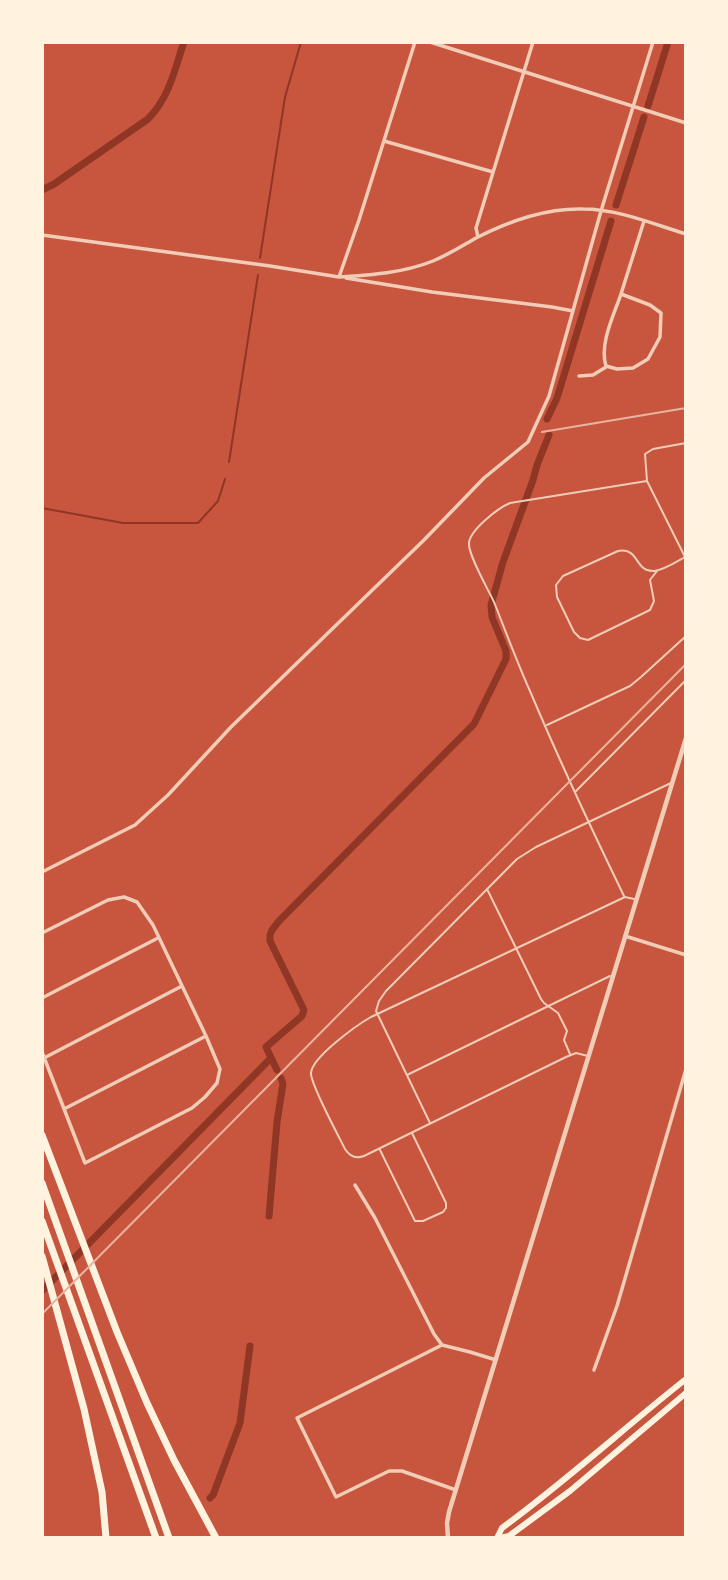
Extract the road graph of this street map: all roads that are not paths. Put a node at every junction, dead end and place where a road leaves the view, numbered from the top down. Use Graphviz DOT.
graph roads {
  1 [pos="415,42"];
  2 [pos="429,42"];
  3 [pos="533,42"];
  4 [pos="653,42"];
  5 [pos="524,71"];
  6 [pos="633,106"];
  7 [pos="686,123"];
  8 [pos="384,141"];
  9 [pos="493,172"];
  10 [pos="601,211"];
  11 [pos="644,221"];
  12 [pos="686,234"];
  13 [pos="42,235"];
  14 [pos="478,237"];
  15 [pos="339,277"];
  16 [pos="621,294"];
  17 [pos="573,311"];
  18 [pos="606,366"];
  19 [pos="579,376"];
  20 [pos="686,443"];
  21 [pos="648,481"];
  22 [pos="684,552"];
  23 [pos="685,558"];
  24 [pos="657,571"];
  25 [pos="686,636"];
  26 [pos="686,680"];
  27 [pos="545,726"];
  28 [pos="686,738"];
  29 [pos="685,746"];
  30 [pos="673,782"];
  31 [pos="575,792"];
  32 [pos="589,823"];
  33 [pos="42,872"];
  34 [pos="487,889"];
  35 [pos="625,897"];
  36 [pos="636,900"];
  37 [pos="42,933"];
  38 [pos="625,936"];
  39 [pos="159,937"];
  40 [pos="517,948"];
  41 [pos="686,955"];
  42 [pos="614,975"];
  43 [pos="182,986"];
  44 [pos="42,998"];
  45 [pos="548,1007"];
  46 [pos="377,1014"];
  47 [pos="206,1036"];
  48 [pos="42,1052"];
  49 [pos="571,1055"];
  50 [pos="589,1056"];
  51 [pos="44,1058"];
  52 [pos="686,1069"];
  53 [pos="407,1075"];
  54 [pos="64,1110"];
  55 [pos="430,1123"];
  56 [pos="412,1133"];
  57 [pos="42,1135"];
  58 [pos="380,1149"];
  59 [pos="42,1183"];
  60 [pos="355,1185"];
  61 [pos="42,1222"];
  62 [pos="42,1256"];
  63 [pos="442,1345"];
  64 [pos="496,1360"];
  65 [pos="594,1370"];
  66 [pos="686,1379"];
  67 [pos="686,1393"];
  68 [pos="456,1490"];
  69 [pos="106,1538"];
  70 [pos="156,1538"];
  71 [pos="169,1538"];
  72 [pos="216,1538"];
  73 [pos="448,1538"];
  74 [pos="499,1538"];
  1 -- 8 [label="street"];
  2 -- 5 [label="street"];
  3 -- 5 [label="street"];
  4 -- 6 [label="street"];
  5 -- 6 [label="street"];
  5 -- 9 [label="street"];
  6 -- 7 [label="street"];
  6 -- 10 [label="street"];
  8 -- 9 [label="street"];
  8 -- 15 [label="street"];
  9 -- 14 [label="street"];
  10 -- 11 [label="street"];
  10 -- 14 [label="street"];
  10 -- 17 [label="street"];
  11 -- 12 [label="street"];
  11 -- 16 [label="street"];
  13 -- 15 [label="street"];
  14 -- 15 [label="street"];
  15 -- 17 [label="street"];
  16 -- 18 [label="street"];
  16 -- 18 [label="street"];
  17 -- 33 [label="street"];
  18 -- 19 [label="street"];
  20 -- 21 [label="lane"];
  21 -- 22 [label="lane"];
  21 -- 27 [label="lane"];
  22 -- 23 [label="lane"];
  23 -- 24 [label="lane"];
  24 -- 24 [label="lane"];
  25 -- 27 [label="lane"];
  26 -- 31 [label="lane"];
  27 -- 31 [label="lane"];
  28 -- 29 [label="street"];
  29 -- 30 [label="street"];
  30 -- 32 [label="lane"];
  30 -- 36 [label="street"];
  31 -- 32 [label="lane"];
  32 -- 34 [label="lane"];
  32 -- 35 [label="lane"];
  34 -- 40 [label="lane"];
  34 -- 46 [label="lane"];
  35 -- 36 [label="lane"];
  35 -- 40 [label="lane"];
  36 -- 38 [label="street"];
  37 -- 39 [label="street"];
  38 -- 41 [label="street"];
  38 -- 42 [label="street"];
  39 -- 43 [label="street"];
  39 -- 44 [label="street"];
  40 -- 45 [label="lane"];
  40 -- 46 [label="lane"];
  42 -- 45 [label="lane"];
  42 -- 50 [label="street"];
  43 -- 47 [label="street"];
  43 -- 51 [label="street"];
  45 -- 49 [label="lane"];
  45 -- 53 [label="lane"];
  46 -- 53 [label="lane"];
  46 -- 58 [label="lane"];
  47 -- 54 [label="street"];
  47 -- 54 [label="street"];
  48 -- 51 [label="street"];
  49 -- 50 [label="lane"];
  49 -- 55 [label="lane"];
  50 -- 64 [label="street"];
  51 -- 54 [label="street"];
  52 -- 65 [label="street"];
  53 -- 55 [label="lane"];
  55 -- 56 [label="lane"];
  56 -- 58 [label="lane"];
  56 -- 58 [label="lane"];
  57 -- 72 [label="highway"];
  59 -- 71 [label="highway"];
  60 -- 63 [label="street"];
  61 -- 70 [label="highway"];
  62 -- 69 [label="highway"];
  63 -- 64 [label="street"];
  63 -- 68 [label="street"];
  64 -- 68 [label="street"];
  66 -- 74 [label="main road"];
  67 -- 74 [label="main road"];
  68 -- 73 [label="street"];
}
